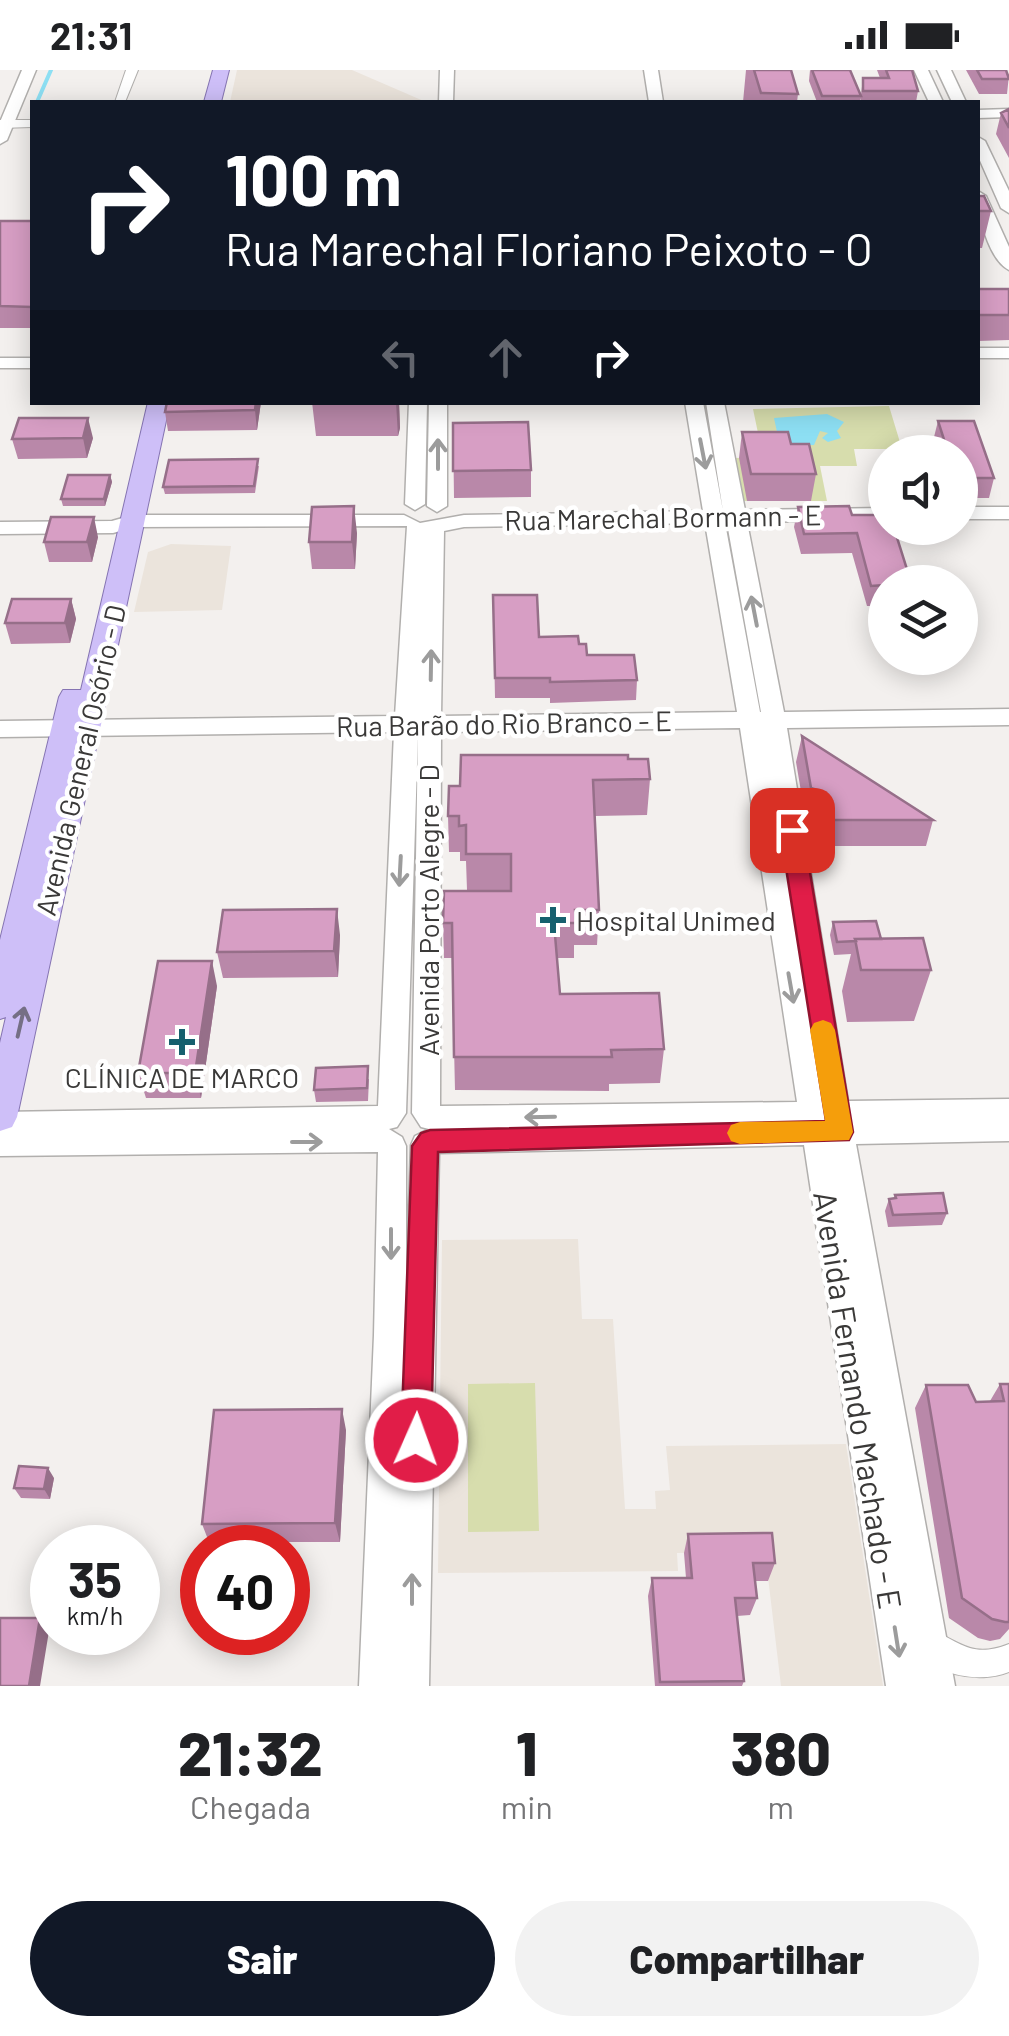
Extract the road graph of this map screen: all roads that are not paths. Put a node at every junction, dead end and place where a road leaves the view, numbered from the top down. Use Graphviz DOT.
graph roads {
  1 [pos="29,70"];
  2 [pos="132,70"];
  3 [pos="220,70"];
  4 [pos="234,70"];
  5 [pos="431,70"];
  6 [pos="447,70"];
  7 [pos="637,70"];
  8 [pos="651,70"];
  9 [pos="922,70"];
  10 [pos="944,70"];
  11 [pos="121,100"];
  12 [pos="213,100"];
  13 [pos="226,100"];
  14 [pos="430,100"];
  15 [pos="446,100"];
  16 [pos="642,100"];
  17 [pos="656,100"];
  18 [pos="935,100"];
  19 [pos="958,100"];
  20 [pos="1009,116"];
  21 [pos="980,117"];
  22 [pos="4,120"];
  23 [pos="30,120"];
  24 [pos="0,140"];
  25 [pos="980,145"];
  26 [pos="980,200"];
  27 [pos="1009,208"];
  28 [pos="1009,265"];
  29 [pos="980,344"];
  30 [pos="1009,344"];
  31 [pos="980,353"];
  32 [pos="1009,353"];
  33 [pos="0,354"];
  34 [pos="29,358"];
  35 [pos="0,363"];
  36 [pos="142,405"];
  37 [pos="159,405"];
  38 [pos="418,405"];
  39 [pos="438,405"];
  40 [pos="695,405"];
  41 [pos="715,405"];
  42 [pos="978,503"];
  43 [pos="1009,503"];
  44 [pos="868,505"];
  45 [pos="724,510"];
  46 [pos="0,512"];
  47 [pos="1009,512"];
  48 [pos="978,513"];
  49 [pos="868,514"];
  50 [pos="424,517"];
  51 [pos="124,518"];
  52 [pos="0,528"];
  53 [pos="1009,704"];
  54 [pos="761,713"];
  55 [pos="0,716"];
  56 [pos="418,717"];
  57 [pos="1009,717"];
  58 [pos="78,722"];
  59 [pos="0,729"];
  60 [pos="426,925"];
  61 [pos="398,926"];
  62 [pos="0,1006"];
  63 [pos="1009,1110"];
  64 [pos="0,1121"];
  65 [pos="826,1122"];
  66 [pos="389,1129"];
  67 [pos="428,1129"];
  68 [pos="1009,1129"];
  69 [pos="0,1144"];
  70 [pos="929,1643"];
  71 [pos="1009,1658"];
  72 [pos="377,1686"];
  73 [pos="410,1686"];
  74 [pos="904,1686"];
  75 [pos="937,1686"];
  76 [pos="950,1686"];
  1 -- 22 [label="street"];
  2 -- 11 [label="street"];
  3 -- 12 [label="main road"];
  4 -- 13 [label="main road"];
  5 -- 14 [label="street"];
  6 -- 15 [label="street"];
  7 -- 16 [label="street"];
  8 -- 17 [label="street"];
  9 -- 18 [label="street"];
  10 -- 19 [label="street"];
  20 -- 21 [label="street"];
  22 -- 23 [label="street"];
  22 -- 24 [label="street"];
  25 -- 27 [label="street"];
  26 -- 28 [label="street"];
  29 -- 30 [label="street"];
  31 -- 32 [label="street"];
  33 -- 34 [label="street"];
  34 -- 35 [label="street"];
  36 -- 51 [label="main road, Avenida General Osório - D"];
  37 -- 51 [label="main road, Avenida General Osório - D"];
  38 -- 50 [label="street, Avenida Porto Alegre - D"];
  50 -- 39 [label="street, Avenida Porto Alegre - D, one-way"];
  40 -- 45 [label="street, one-way"];
  41 -- 45 [label="street"];
  42 -- 43 [label="street"];
  44 -- 45 [label="street, Rua Marechal Bormann - E"];
  45 -- 49 [label="street, Rua Marechal Bormann - E"];
  45 -- 50 [label="street, Rua Marechal Bormann - E"];
  45 -- 54 [label="street"];
  46 -- 51 [label="street, Rua Marechal Bormann - E"];
  47 -- 48 [label="street"];
  50 -- 51 [label="street, Rua Marechal Bormann - E"];
  50 -- 56 [label="street, Avenida Porto Alegre - D"];
  51 -- 52 [label="street, Rua Marechal Bormann - E"];
  51 -- 58 [label="main road, Avenida General Osório - D"];
  53 -- 54 [label="street, Rua Barão do Rio Branco - E"];
  54 -- 56 [label="street, Rua Barão do Rio Branco - E"];
  54 -- 57 [label="street, Rua Barão do Rio Branco - E"];
  54 -- 65 [label="street"];
  55 -- 58 [label="street, Rua Barão do Rio Branco - E"];
  56 -- 58 [label="street, Rua Barão do Rio Branco - E"];
  56 -- 60 [label="street, Avenida Porto Alegre - D"];
  56 -- 61 [label="street, Avenida Porto Alegre - D, one-way"];
  58 -- 59 [label="street, Rua Barão do Rio Branco - E"];
  58 -- 62 [label="main road, Avenida General Osório - D"];
  64 -- 58 [label="main road, Avenida General Osório - D, one-way"];
  60 -- 61 [label="street"];
  60 -- 67 [label="street, Avenida Porto Alegre - D"];
  61 -- 66 [label="street, Avenida Porto Alegre - D"];
  63 -- 65 [label="street"];
  64 -- 66 [label="street"];
  65 -- 67 [label="street"];
  65 -- 68 [label="street"];
  65 -- 70 [label="street, Avenida Fernando Machado - E"];
  65 -- 74 [label="street, Avenida Fernando Machado - E, one-way"];
  66 -- 67 [label="street"];
  66 -- 67 [label="street"];
  69 -- 66 [label="street, one-way"];
  66 -- 72 [label="street, Avenida Porto Alegre - D, one-way"];
  73 -- 67 [label="street, Avenida Porto Alegre - D, one-way"];
  70 -- 71 [label="street"];
  70 -- 75 [label="street, Avenida Fernando Machado - E"];
  70 -- 76 [label="street"];
}
